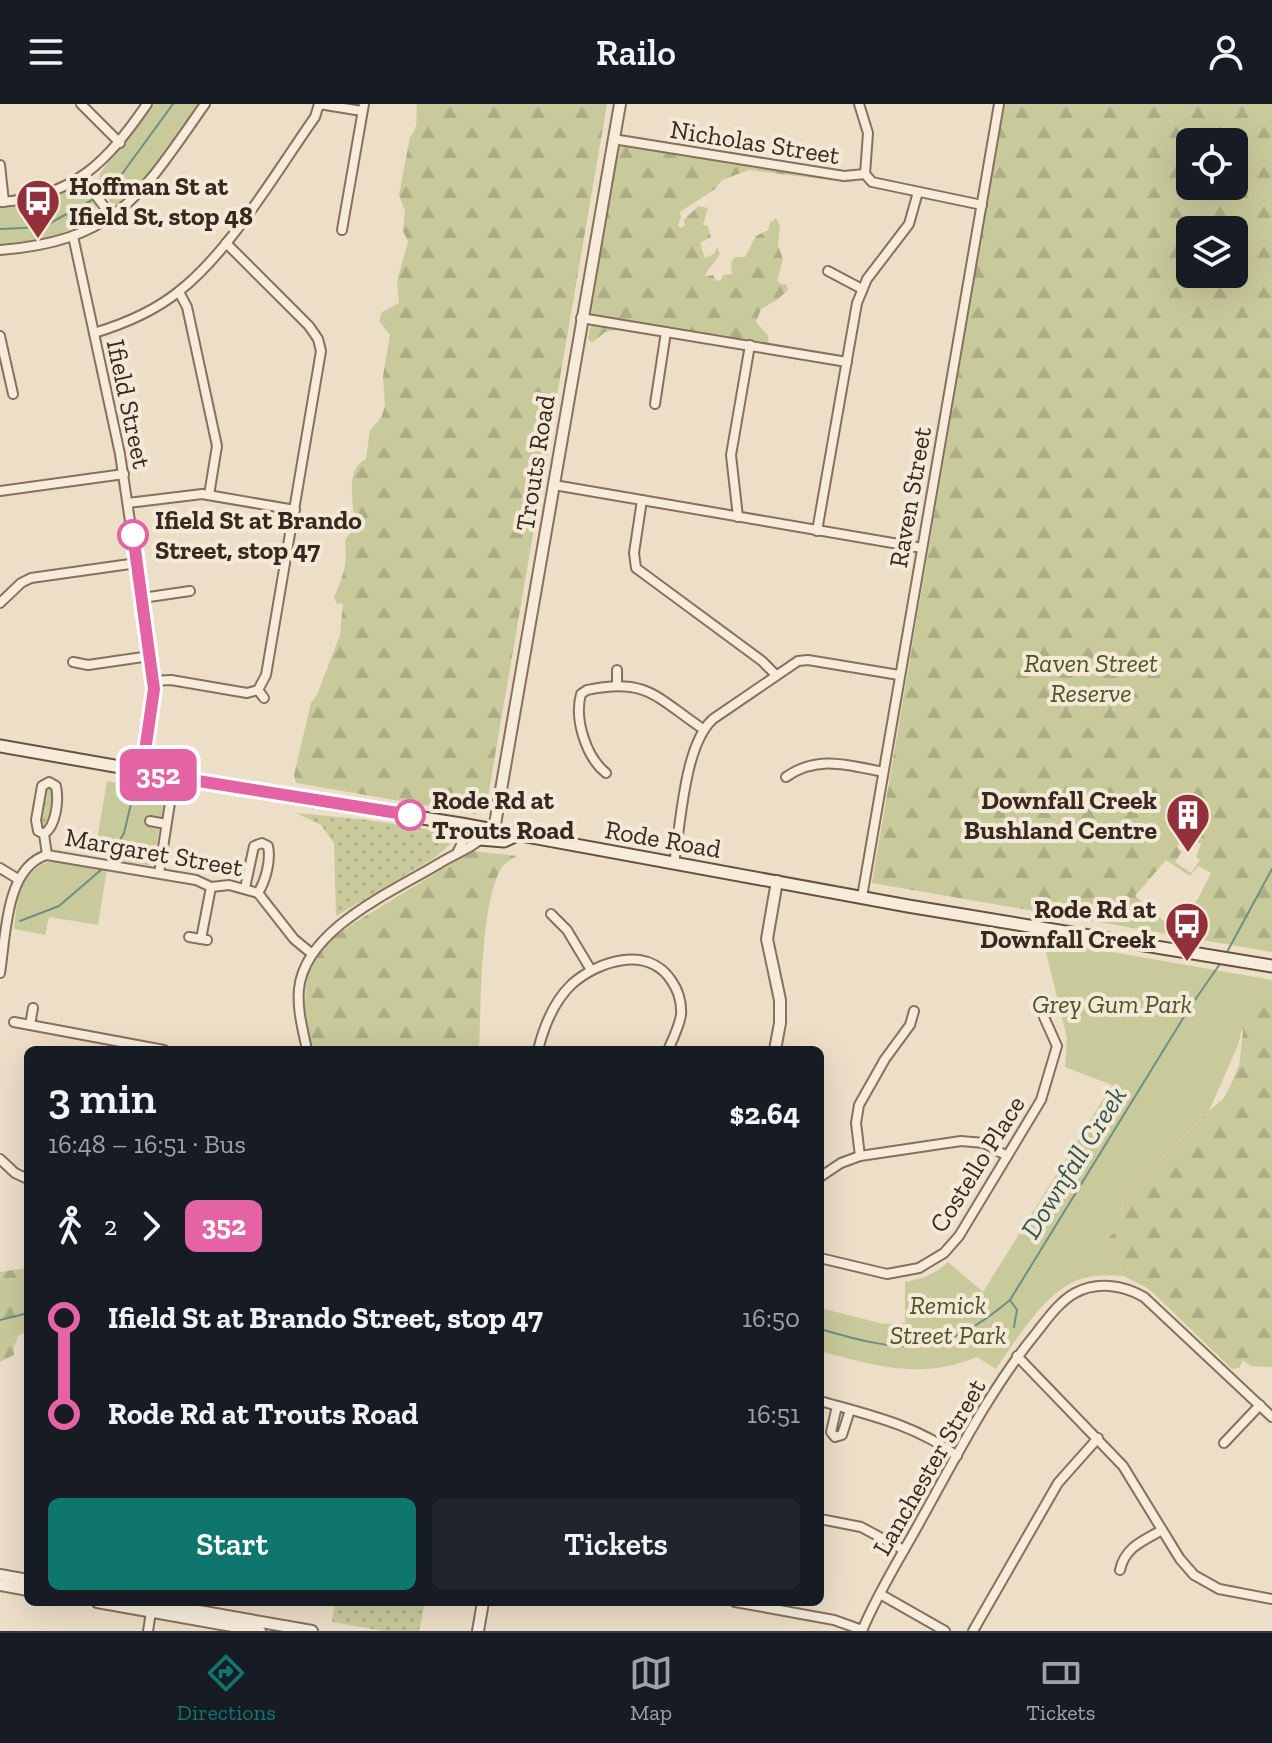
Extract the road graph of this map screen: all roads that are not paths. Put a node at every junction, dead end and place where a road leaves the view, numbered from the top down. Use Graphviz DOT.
graph roads {
  1 [pos="81,104"];
  2 [pos="147,104"];
  3 [pos="205,104"];
  4 [pos="319,104"];
  5 [pos="620,104"];
  6 [pos="859,104"];
  7 [pos="999,104"];
  8 [pos="363,108"];
  9 [pos="613,139"];
  10 [pos="120,143"];
  11 [pos="0,165"];
  12 [pos="865,174"];
  13 [pos="82,177"];
  14 [pos="918,192"];
  15 [pos="2,202"];
  16 [pos="982,205"];
  17 [pos="112,217"];
  18 [pos="342,230"];
  19 [pos="73,236"];
  20 [pos="226,243"];
  21 [pos="0,250"];
  22 [pos="828,271"];
  23 [pos="862,289"];
  24 [pos="179,292"];
  25 [pos="581,318"];
  26 [pos="666,332"];
  27 [pos="94,333"];
  28 [pos="0,336"];
  29 [pos="750,345"];
  30 [pos="847,362"];
  31 [pos="13,394"];
  32 [pos="655,404"];
  33 [pos="124,474"];
  34 [pos="554,485"];
  35 [pos="0,491"];
  36 [pos="209,495"];
  37 [pos="642,500"];
  38 [pos="128,503"];
  39 [pos="295,510"];
  40 [pos="738,517"];
  41 [pos="817,531"];
  42 [pos="922,548"];
  43 [pos="137,563"];
  44 [pos="190,591"];
  45 [pos="142,598"];
  46 [pos="0,603"];
  47 [pos="150,656"];
  48 [pos="73,662"];
  49 [pos="617,670"];
  50 [pos="776,675"];
  51 [pos="899,675"];
  52 [pos="153,681"];
  53 [pos="617,686"];
  54 [pos="703,729"];
  55 [pos="0,746"];
  56 [pos="142,772"];
  57 [pos="883,772"];
  58 [pos="606,773"];
  59 [pos="786,777"];
  60 [pos="170,803"];
  61 [pos="150,821"];
  62 [pos="166,824"];
  63 [pos="461,824"];
  64 [pos="487,832"];
  65 [pos="44,834"];
  66 [pos="458,852"];
  67 [pos="47,855"];
  68 [pos="674,863"];
  69 [pos="0,868"];
  70 [pos="159,873"];
  71 [pos="18,879"];
  72 [pos="777,881"];
  73 [pos="211,887"];
  74 [pos="245,888"];
  75 [pos="258,893"];
  76 [pos="862,897"];
  77 [pos="551,914"];
  78 [pos="189,937"];
  79 [pos="311,953"];
  80 [pos="1272,966"];
  81 [pos="591,970"];
  82 [pos="0,973"];
  83 [pos="33,1008"];
  84 [pos="914,1011"];
  85 [pos="1044,1017"];
  86 [pos="14,1022"];
  87 [pos="30,1025"];
  88 [pos="143,1046"];
  89 [pos="306,1046"];
  90 [pos="539,1046"];
  91 [pos="670,1046"];
  92 [pos="775,1046"];
  93 [pos="860,1156"];
  94 [pos="1007,1156"];
  95 [pos="0,1159"];
  96 [pos="824,1174"];
  97 [pos="24,1177"];
  98 [pos="824,1259"];
  99 [pos="1017,1356"];
  100 [pos="824,1402"];
  101 [pos="1260,1405"];
  102 [pos="837,1406"];
  103 [pos="850,1410"];
  104 [pos="1272,1417"];
  105 [pos="1098,1438"];
  106 [pos="1224,1443"];
  107 [pos="957,1456"];
  108 [pos="824,1520"];
  109 [pos="1162,1530"];
  110 [pos="904,1550"];
  111 [pos="1120,1570"];
  112 [pos="0,1575"];
  113 [pos="24,1579"];
  114 [pos="0,1585"];
  115 [pos="24,1589"];
  116 [pos="880,1594"];
  117 [pos="1272,1599"];
  118 [pos="482,1606"];
  119 [pos="757,1606"];
  120 [pos="150,1607"];
  121 [pos="272,1628"];
  122 [pos="148,1631"];
  123 [pos="260,1631"];
  124 [pos="312,1631"];
  125 [pos="478,1631"];
  126 [pos="862,1631"];
  127 [pos="945,1631"];
  128 [pos="973,1631"];
  1 -- 10 [label="street"];
  2 -- 10 [label="street"];
  3 -- 17 [label="street"];
  4 -- 8 [label="street"];
  4 -- 20 [label="street"];
  5 -- 9 [label="street, Trouts Road"];
  6 -- 12 [label="street"];
  7 -- 16 [label="street, Raven Street"];
  8 -- 18 [label="street"];
  9 -- 12 [label="street, Nicholas Street"];
  9 -- 25 [label="street, Trouts Road"];
  10 -- 13 [label="street"];
  11 -- 15 [label="street"];
  12 -- 14 [label="street, Nicholas Street"];
  13 -- 15 [label="street"];
  13 -- 17 [label="street"];
  14 -- 16 [label="street, Nicholas Street"];
  14 -- 23 [label="street"];
  16 -- 42 [label="street, Raven Street"];
  17 -- 19 [label="street"];
  19 -- 21 [label="street"];
  19 -- 27 [label="street, Ifield Street"];
  20 -- 24 [label="street"];
  20 -- 39 [label="street"];
  22 -- 23 [label="street"];
  23 -- 30 [label="street"];
  24 -- 27 [label="street"];
  24 -- 36 [label="street"];
  25 -- 26 [label="street"];
  25 -- 34 [label="street, Trouts Road"];
  26 -- 29 [label="street"];
  26 -- 32 [label="street"];
  27 -- 33 [label="street, Ifield Street"];
  28 -- 31 [label="street"];
  29 -- 30 [label="street"];
  29 -- 40 [label="street"];
  30 -- 41 [label="street"];
  33 -- 35 [label="street"];
  33 -- 38 [label="street, Ifield Street"];
  34 -- 37 [label="street"];
  34 -- 64 [label="street, Trouts Road"];
  36 -- 38 [label="street"];
  36 -- 39 [label="street"];
  37 -- 40 [label="street"];
  37 -- 50 [label="street"];
  38 -- 43 [label="street, Ifield Street"];
  39 -- 52 [label="street"];
  40 -- 41 [label="street"];
  41 -- 42 [label="street"];
  42 -- 51 [label="street, Raven Street"];
  43 -- 45 [label="street, Ifield Street"];
  43 -- 46 [label="street"];
  44 -- 45 [label="street"];
  45 -- 47 [label="street, Ifield Street"];
  47 -- 48 [label="street"];
  47 -- 52 [label="street, Ifield Street"];
  49 -- 53 [label="street"];
  50 -- 51 [label="street"];
  50 -- 54 [label="street"];
  51 -- 57 [label="street, Raven Street"];
  52 -- 56 [label="street, Ifield Street"];
  53 -- 54 [label="street"];
  53 -- 58 [label="street"];
  54 -- 68 [label="street"];
  55 -- 56 [label="main road"];
  56 -- 63 [label="main road"];
  57 -- 59 [label="street"];
  57 -- 76 [label="street, Raven Street"];
  60 -- 62 [label="street"];
  61 -- 62 [label="street"];
  62 -- 70 [label="street"];
  63 -- 64 [label="main road"];
  63 -- 66 [label="street"];
  64 -- 66 [label="street"];
  64 -- 68 [label="main road, Rode Road"];
  65 -- 65 [label="street"];
  65 -- 67 [label="street"];
  66 -- 79 [label="street"];
  67 -- 70 [label="street, Margaret Street"];
  67 -- 71 [label="street, Margaret Street"];
  68 -- 72 [label="main road, Rode Road"];
  69 -- 71 [label="street"];
  70 -- 73 [label="street, Margaret Street"];
  71 -- 82 [label="street"];
  72 -- 76 [label="main road, Rode Road"];
  72 -- 92 [label="street"];
  73 -- 74 [label="street, Margaret Street"];
  73 -- 78 [label="street"];
  74 -- 75 [label="street, Margaret Street"];
  74 -- 75 [label="street"];
  75 -- 79 [label="street, Margaret Street"];
  76 -- 80 [label="main road, Rode Road"];
  77 -- 81 [label="street"];
  79 -- 89 [label="street"];
  81 -- 90 [label="street"];
  81 -- 91 [label="street"];
  83 -- 87 [label="street"];
  84 -- 93 [label="street"];
  85 -- 94 [label="street, Costello Place"];
  86 -- 87 [label="street"];
  87 -- 88 [label="street"];
  93 -- 94 [label="street"];
  93 -- 96 [label="street"];
  94 -- 98 [label="street, Costello Place"];
  95 -- 97 [label="street"];
  99 -- 101 [label="street, Lanchester Street"];
  99 -- 105 [label="street"];
  99 -- 107 [label="street, Lanchester Street"];
  100 -- 102 [label="street"];
  101 -- 104 [label="street"];
  101 -- 106 [label="street"];
  102 -- 103 [label="street"];
  102 -- 103 [label="street"];
  103 -- 107 [label="street"];
  105 -- 109 [label="street"];
  105 -- 128 [label="street"];
  107 -- 110 [label="street, Lanchester Street"];
  108 -- 110 [label="street"];
  109 -- 111 [label="street"];
  109 -- 117 [label="street"];
  110 -- 116 [label="street, Lanchester Street"];
  112 -- 113 [label="street"];
  114 -- 115 [label="street"];
  116 -- 126 [label="street, Lanchester Street"];
  116 -- 127 [label="street"];
  118 -- 125 [label="street"];
  119 -- 126 [label="street"];
  120 -- 121 [label="street"];
  120 -- 122 [label="street"];
  120 -- 123 [label="street"];
  121 -- 124 [label="street"];
}
